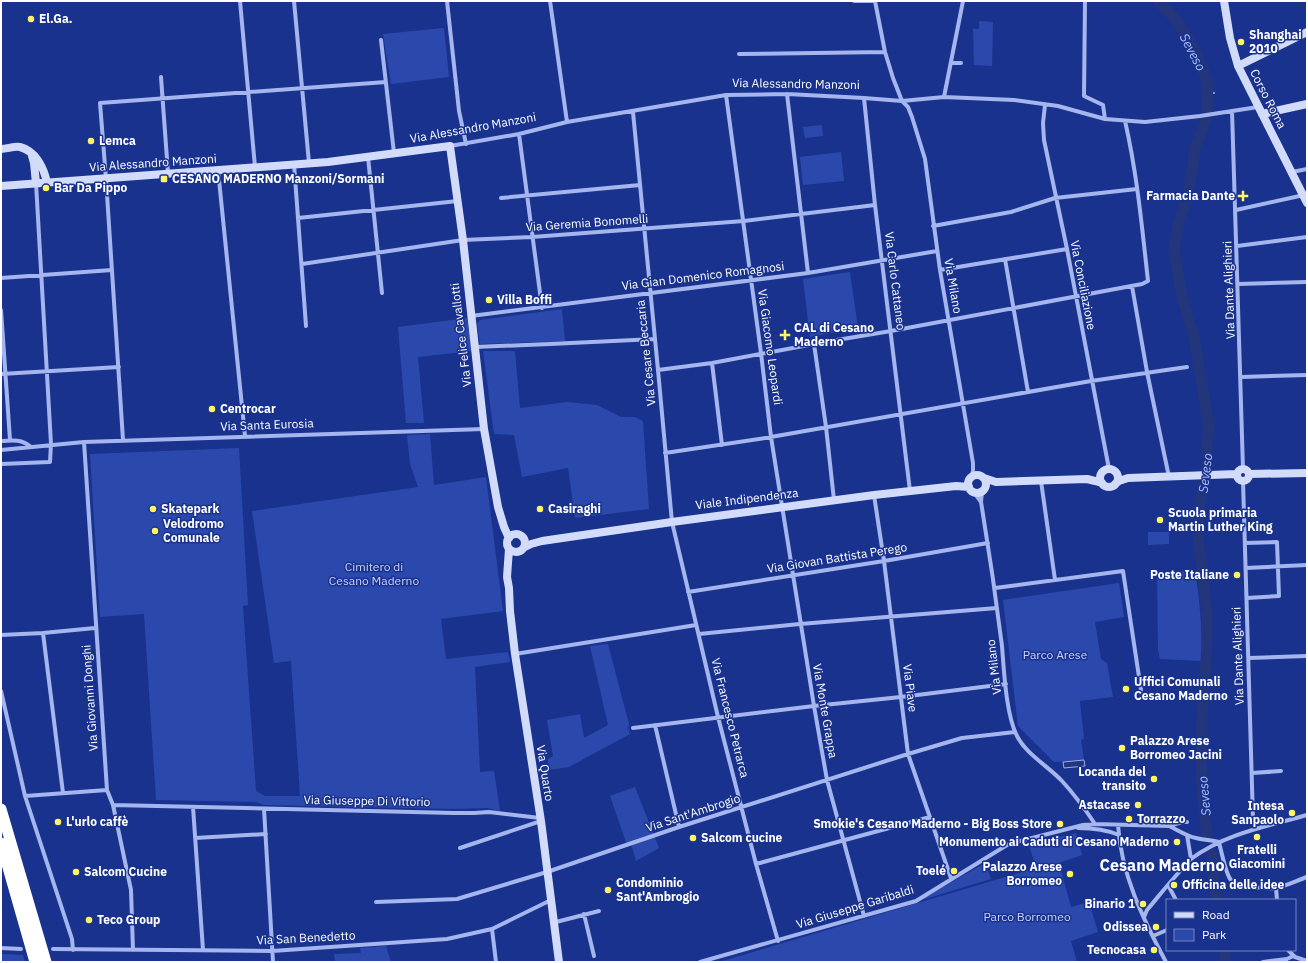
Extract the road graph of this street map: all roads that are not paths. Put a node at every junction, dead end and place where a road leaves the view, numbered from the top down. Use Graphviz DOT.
graph roads {
  1 [pos="240,1"];
  2 [pos="294,1"];
  3 [pos="447,1"];
  4 [pos="550,1"];
  5 [pos="854,1"];
  6 [pos="875,1"];
  7 [pos="963,1"];
  8 [pos="1085,1"];
  9 [pos="1224,1"];
  10 [pos="1307,32"];
  11 [pos="381,40"];
  12 [pos="885,52"];
  13 [pos="739,54"];
  14 [pos="951,63"];
  15 [pos="961,63"];
  16 [pos="1238,66"];
  17 [pos="162,77"];
  18 [pos="386,82"];
  19 [pos="301,88"];
  20 [pos="248,92"];
  21 [pos="787,94"];
  22 [pos="726,95"];
  23 [pos="944,97"];
  24 [pos="163,98"];
  25 [pos="864,98"];
  26 [pos="902,101"];
  27 [pos="1307,104"];
  28 [pos="1045,105"];
  29 [pos="1261,110"];
  30 [pos="1232,111"];
  31 [pos="632,112"];
  32 [pos="1105,119"];
  33 [pos="1125,121"];
  34 [pos="567,122"];
  35 [pos="519,134"];
  36 [pos="466,144"];
  37 [pos="450,146"];
  38 [pos="1,149"];
  39 [pos="31,153"];
  40 [pos="394,154"];
  41 [pos="368,157"];
  42 [pos="309,163"];
  43 [pos="294,164"];
  44 [pos="255,167"];
  45 [pos="1307,168"];
  46 [pos="218,170"];
  47 [pos="1292,172"];
  48 [pos="168,174"];
  49 [pos="106,179"];
  50 [pos="47,183"];
  51 [pos="36,184"];
  52 [pos="640,185"];
  53 [pos="1,186"];
  54 [pos="1137,189"];
  55 [pos="527,195"];
  56 [pos="501,198"];
  57 [pos="1055,198"];
  58 [pos="1305,199"];
  59 [pos="458,201"];
  60 [pos="875,205"];
  61 [pos="373,210"];
  62 [pos="1236,210"];
  63 [pos="801,214"];
  64 [pos="298,218"];
  65 [pos="744,222"];
  66 [pos="933,226"];
  67 [pos="644,229"];
  68 [pos="532,237"];
  69 [pos="1307,237"];
  70 [pos="463,240"];
  71 [pos="1237,246"];
  72 [pos="1067,249"];
  73 [pos="937,250"];
  74 [pos="377,252"];
  75 [pos="1005,259"];
  76 [pos="882,260"];
  77 [pos="302,264"];
  78 [pos="112,270"];
  79 [pos="940,270"];
  80 [pos="808,273"];
  81 [pos="41,274"];
  82 [pos="1,278"];
  83 [pos="750,280"];
  84 [pos="1307,282"];
  85 [pos="1238,284"];
  86 [pos="1132,286"];
  87 [pos="382,292"];
  88 [pos="650,293"];
  89 [pos="1076,296"];
  90 [pos="542,308"];
  91 [pos="1014,308"];
  92 [pos="1,310"];
  93 [pos="471,316"];
  94 [pos="948,320"];
  95 [pos="306,326"];
  96 [pos="891,331"];
  97 [pos="655,339"];
  98 [pos="814,344"];
  99 [pos="475,347"];
  100 [pos="761,353"];
  101 [pos="712,363"];
  102 [pos="119,367"];
  103 [pos="1186,367"];
  104 [pos="658,370"];
  105 [pos="47,372"];
  106 [pos="1147,372"];
  107 [pos="3,374"];
  108 [pos="1307,375"];
  109 [pos="1241,377"];
  110 [pos="1091,381"];
  111 [pos="1028,392"];
  112 [pos="963,404"];
  113 [pos="901,414"];
  114 [pos="826,427"];
  115 [pos="484,428"];
  116 [pos="245,436"];
  117 [pos="771,437"];
  118 [pos="10,440"];
  119 [pos="123,440"];
  120 [pos="1,441"];
  121 [pos="84,442"];
  122 [pos="51,444"];
  123 [pos="722,445"];
  124 [pos="31,447"];
  125 [pos="1,450"];
  126 [pos="665,453"];
  127 [pos="1,464"];
  128 [pos="1108,471"];
  129 [pos="1243,472"];
  130 [pos="1307,473"];
  131 [pos="1169,477"];
  132 [pos="1128,478"];
  133 [pos="1086,480"];
  134 [pos="1041,481"];
  135 [pos="1243,481"];
  136 [pos="1102,483"];
  137 [pos="1114,484"];
  138 [pos="976,485"];
  139 [pos="910,491"];
  140 [pos="874,494"];
  141 [pos="834,501"];
  142 [pos="981,502"];
  143 [pos="782,507"];
  144 [pos="502,520"];
  145 [pos="672,522"];
  146 [pos="509,538"];
  147 [pos="521,543"];
  148 [pos="988,543"];
  149 [pos="1245,543"];
  150 [pos="509,549"];
  151 [pos="884,561"];
  152 [pos="1307,565"];
  153 [pos="1278,566"];
  154 [pos="1246,568"];
  155 [pos="793,575"];
  156 [pos="1055,580"];
  157 [pos="509,588"];
  158 [pos="995,588"];
  159 [pos="688,592"];
  160 [pos="1247,598"];
  161 [pos="997,608"];
  162 [pos="891,617"];
  163 [pos="800,624"];
  164 [pos="696,625"];
  165 [pos="95,628"];
  166 [pos="44,633"];
  167 [pos="699,634"];
  168 [pos="1,635"];
  169 [pos="515,654"];
  170 [pos="1307,656"];
  171 [pos="1249,658"];
  172 [pos="1006,684"];
  173 [pos="1141,690"];
  174 [pos="1,691"];
  175 [pos="901,697"];
  176 [pos="814,706"];
  177 [pos="718,717"];
  178 [pos="655,725"];
  179 [pos="633,728"];
  180 [pos="1015,732"];
  181 [pos="908,754"];
  182 [pos="1281,771"];
  183 [pos="1252,773"];
  184 [pos="827,780"];
  185 [pos="107,790"];
  186 [pos="63,793"];
  187 [pos="25,796"];
  188 [pos="113,805"];
  189 [pos="193,807"];
  190 [pos="742,808"];
  191 [pos="1,809"];
  192 [pos="264,809"];
  193 [pos="1307,815"];
  194 [pos="930,818"];
  195 [pos="540,819"];
  196 [pos="1186,822"];
  197 [pos="1095,824"];
  198 [pos="1118,824"];
  199 [pos="1169,826"];
  200 [pos="679,827"];
  201 [pos="1073,828"];
  202 [pos="1256,830"];
  203 [pos="266,834"];
  204 [pos="1119,835"];
  205 [pos="1187,835"];
  206 [pos="195,838"];
  207 [pos="844,841"];
  208 [pos="1219,842"];
  209 [pos="1,844"];
  210 [pos="460,848"];
  211 [pos="1191,859"];
  212 [pos="756,864"];
  213 [pos="547,872"];
  214 [pos="1307,877"];
  215 [pos="951,878"];
  216 [pos="1168,885"];
  217 [pos="1276,888"];
  218 [pos="1175,899"];
  219 [pos="1278,899"];
  220 [pos="551,900"];
  221 [pos="376,902"];
  222 [pos="1148,909"];
  223 [pos="598,910"];
  224 [pos="1140,910"];
  225 [pos="584,914"];
  226 [pos="864,916"];
  227 [pos="1144,917"];
  228 [pos="556,922"];
  229 [pos="492,929"];
  230 [pos="1166,930"];
  231 [pos="1153,936"];
  232 [pos="778,941"];
  233 [pos="46,944"];
  234 [pos="1,948"];
  235 [pos="21,949"];
  236 [pos="73,950"];
  237 [pos="132,950"];
  238 [pos="203,950"];
  239 [pos="272,950"];
  240 [pos="1160,950"];
  241 [pos="1289,951"];
  242 [pos="594,956"];
  243 [pos="1293,956"];
  244 [pos="1307,961"];
  245 [pos="35,962"];
  246 [pos="46,962"];
  247 [pos="53,962"];
  248 [pos="273,962"];
  249 [pos="496,962"];
  250 [pos="559,962"];
  251 [pos="700,962"];
  252 [pos="1163,962"];
  253 [pos="1166,962"];
  254 [pos="1262,962"];
  1 -- 20 [label="street"];
  2 -- 19 [label="street"];
  3 -- 36 [label="street"];
  4 -- 34 [label="street"];
  5 -- 6 [label="street"];
  6 -- 12 [label="street, Via Milano"];
  7 -- 14 [label="street"];
  8 -- 32 [label="street"];
  9 -- 16 [label="street, Corso Roma"];
  10 -- 16 [label="street"];
  11 -- 18 [label="street"];
  12 -- 13 [label="street"];
  12 -- 26 [label="street, Via Milano"];
  14 -- 15 [label="street"];
  14 -- 23 [label="street"];
  16 -- 29 [label="street, Corso Roma"];
  17 -- 24 [label="street"];
  18 -- 19 [label="street"];
  18 -- 40 [label="street"];
  19 -- 20 [label="street"];
  19 -- 42 [label="street"];
  20 -- 24 [label="street"];
  20 -- 44 [label="street"];
  21 -- 22 [label="street, Via Alessandro Manzoni"];
  21 -- 25 [label="street, Via Alessandro Manzoni"];
  21 -- 63 [label="street"];
  22 -- 31 [label="street, Via Alessandro Manzoni"];
  22 -- 65 [label="street, Via Giacomo Leopardi"];
  23 -- 26 [label="street, Via Alessandro Manzoni"];
  23 -- 28 [label="street, Via Alessandro Manzoni"];
  24 -- 48 [label="street"];
  24 -- 49 [label="street"];
  25 -- 26 [label="street, Via Alessandro Manzoni"];
  25 -- 60 [label="street, Via Carlo Cattaneo"];
  26 -- 66 [label="street, Via Milano"];
  27 -- 29 [label="street"];
  28 -- 32 [label="street, Via Alessandro Manzoni"];
  28 -- 57 [label="street, Via Conciliazione"];
  29 -- 30 [label="street, Via Alessandro Manzoni"];
  29 -- 47 [label="street, Corso Roma"];
  30 -- 33 [label="street, Via Alessandro Manzoni"];
  30 -- 62 [label="street, Via Dante Alighieri"];
  31 -- 34 [label="street, Via Alessandro Manzoni"];
  31 -- 52 [label="street, Via Cesare Beccaria"];
  32 -- 33 [label="street, Via Alessandro Manzoni"];
  33 -- 54 [label="street"];
  34 -- 35 [label="street, Via Alessandro Manzoni"];
  35 -- 36 [label="street, Via Alessandro Manzoni"];
  35 -- 55 [label="street"];
  36 -- 37 [label="street, Via Alessandro Manzoni"];
  37 -- 40 [label="street, Via Alessandro Manzoni"];
  37 -- 59 [label="street, Via Felice Cavallotti"];
  38 -- 39 [label="street"];
  39 -- 50 [label="street"];
  39 -- 51 [label="street"];
  40 -- 41 [label="street, Via Alessandro Manzoni"];
  41 -- 42 [label="street, Via Alessandro Manzoni"];
  41 -- 61 [label="street"];
  42 -- 43 [label="street, Via Alessandro Manzoni"];
  43 -- 44 [label="street, Via Alessandro Manzoni"];
  43 -- 64 [label="street"];
  44 -- 46 [label="street, Via Alessandro Manzoni"];
  45 -- 47 [label="street"];
  46 -- 48 [label="street, Via Alessandro Manzoni"];
  46 -- 116 [label="street"];
  47 -- 58 [label="street, Corso Roma"];
  48 -- 49 [label="street, Via Alessandro Manzoni"];
  49 -- 50 [label="street, Via Alessandro Manzoni"];
  49 -- 78 [label="street"];
  50 -- 51 [label="street, Via Alessandro Manzoni"];
  51 -- 53 [label="street, Via Alessandro Manzoni"];
  51 -- 81 [label="street"];
  52 -- 55 [label="street"];
  52 -- 67 [label="street, Via Cesare Beccaria"];
  54 -- 57 [label="street"];
  54 -- 86 [label="street"];
  55 -- 56 [label="street"];
  55 -- 68 [label="street"];
  57 -- 66 [label="street"];
  57 -- 72 [label="street, Via Conciliazione"];
  58 -- 62 [label="street"];
  59 -- 61 [label="street"];
  59 -- 70 [label="street, Via Felice Cavallotti"];
  60 -- 63 [label="street, Via Geremia Bonomelli"];
  60 -- 76 [label="street, Via Carlo Cattaneo"];
  61 -- 64 [label="street"];
  61 -- 74 [label="street"];
  62 -- 71 [label="street, Via Dante Alighieri"];
  63 -- 65 [label="street, Via Geremia Bonomelli"];
  63 -- 80 [label="street"];
  64 -- 77 [label="street"];
  65 -- 67 [label="street, Via Geremia Bonomelli"];
  65 -- 83 [label="street, Via Giacomo Leopardi"];
  66 -- 73 [label="street, Via Milano"];
  67 -- 68 [label="street, Via Geremia Bonomelli"];
  67 -- 88 [label="street, Via Cesare Beccaria"];
  68 -- 70 [label="street, Via Geremia Bonomelli"];
  68 -- 90 [label="street"];
  69 -- 71 [label="street"];
  70 -- 74 [label="street, Via Geremia Bonomelli"];
  70 -- 93 [label="street, Via Felice Cavallotti"];
  71 -- 85 [label="street, Via Dante Alighieri"];
  72 -- 75 [label="street"];
  72 -- 89 [label="street, Via Conciliazione"];
  73 -- 76 [label="street, Via Gian Domenico Romagnosi"];
  73 -- 79 [label="street, Via Milano"];
  74 -- 77 [label="street, Via Geremia Bonomelli"];
  74 -- 87 [label="street"];
  75 -- 79 [label="street"];
  75 -- 91 [label="street"];
  76 -- 80 [label="street, Via Gian Domenico Romagnosi"];
  76 -- 96 [label="street, Via Carlo Cattaneo"];
  77 -- 95 [label="street"];
  78 -- 81 [label="street"];
  78 -- 102 [label="street"];
  79 -- 94 [label="street, Via Milano"];
  80 -- 83 [label="street, Via Gian Domenico Romagnosi"];
  81 -- 82 [label="street"];
  81 -- 105 [label="street"];
  83 -- 88 [label="street, Via Gian Domenico Romagnosi"];
  83 -- 100 [label="street, Via Giacomo Leopardi"];
  84 -- 85 [label="street"];
  85 -- 109 [label="street, Via Dante Alighieri"];
  86 -- 89 [label="street"];
  86 -- 106 [label="street"];
  88 -- 90 [label="street, Via Gian Domenico Romagnosi"];
  88 -- 97 [label="street, Via Cesare Beccaria"];
  89 -- 91 [label="street"];
  89 -- 110 [label="street, Via Conciliazione"];
  90 -- 93 [label="street, Via Gian Domenico Romagnosi"];
  91 -- 94 [label="street"];
  91 -- 111 [label="street"];
  92 -- 107 [label="street"];
  93 -- 99 [label="street, Via Felice Cavallotti"];
  94 -- 96 [label="street"];
  94 -- 112 [label="street, Via Milano"];
  96 -- 98 [label="street"];
  96 -- 113 [label="street, Via Carlo Cattaneo"];
  97 -- 99 [label="street"];
  97 -- 104 [label="street, Via Cesare Beccaria"];
  98 -- 100 [label="street"];
  98 -- 114 [label="street"];
  99 -- 115 [label="street, Via Felice Cavallotti"];
  100 -- 101 [label="street"];
  100 -- 117 [label="street, Via Giacomo Leopardi"];
  101 -- 104 [label="street"];
  101 -- 123 [label="street"];
  102 -- 105 [label="street"];
  102 -- 119 [label="street"];
  103 -- 106 [label="street"];
  104 -- 126 [label="street, Via Cesare Beccaria"];
  105 -- 107 [label="street"];
  105 -- 122 [label="street"];
  106 -- 110 [label="street"];
  106 -- 131 [label="street"];
  107 -- 118 [label="street"];
  108 -- 109 [label="street"];
  109 -- 129 [label="street, Via Dante Alighieri"];
  110 -- 111 [label="street"];
  110 -- 128 [label="street, Via Conciliazione"];
  111 -- 112 [label="street"];
  112 -- 113 [label="street"];
  112 -- 138 [label="street, Via Milano"];
  113 -- 114 [label="street"];
  113 -- 139 [label="street, Via Carlo Cattaneo"];
  114 -- 117 [label="street"];
  114 -- 141 [label="street"];
  115 -- 116 [label="street, Via Santa Eurosia"];
  115 -- 144 [label="street, Via Felice Cavallotti"];
  116 -- 119 [label="street, Via Santa Eurosia"];
  117 -- 123 [label="street"];
  117 -- 143 [label="street, Via Giacomo Leopardi"];
  118 -- 120 [label="street, Via Santa Eurosia"];
  118 -- 124 [label="street, Via Santa Eurosia"];
  119 -- 121 [label="street, Via Santa Eurosia"];
  121 -- 122 [label="street, Via Santa Eurosia"];
  121 -- 165 [label="street, Via Giovanni Donghi"];
  122 -- 124 [label="street, Via Santa Eurosia"];
  122 -- 127 [label="street"];
  123 -- 126 [label="street"];
  124 -- 125 [label="street, Via Santa Eurosia"];
  126 -- 145 [label="street, Via Cesare Beccaria"];
  128 -- 132 [label="street"];
  128 -- 133 [label="street"];
  128 -- 136 [label="street"];
  128 -- 137 [label="street"];
  129 -- 130 [label="street"];
  129 -- 131 [label="street"];
  129 -- 135 [label="street"];
  131 -- 132 [label="street"];
  132 -- 137 [label="street"];
  133 -- 134 [label="street"];
  133 -- 136 [label="street"];
  134 -- 138 [label="street"];
  134 -- 156 [label="street"];
  135 -- 149 [label="street, Via Dante Alighieri"];
  136 -- 137 [label="street"];
  138 -- 139 [label="street, Viale Indipendenza"];
  138 -- 142 [label="street, Via Milano"];
  138 -- 142 [label="street, Via Milano"];
  139 -- 140 [label="street, Viale Indipendenza"];
  140 -- 141 [label="street, Viale Indipendenza"];
  140 -- 151 [label="street, Via Piave"];
  141 -- 143 [label="street, Viale Indipendenza"];
  142 -- 148 [label="street, Via Milano"];
  143 -- 145 [label="street, Viale Indipendenza"];
  143 -- 155 [label="street, Via Monte Grappa"];
  144 -- 146 [label="street, Via Felice Cavallotti"];
  144 -- 147 [label="street"];
  145 -- 147 [label="street, Viale Indipendenza"];
  145 -- 159 [label="street, Via Francesco Petrarca"];
  146 -- 147 [label="street, Viale Indipendenza"];
  146 -- 150 [label="street, Via Quarto"];
  147 -- 150 [label="street"];
  147 -- 157 [label="street, Via Quarto"];
  148 -- 151 [label="street, Via Giovan Battista Perego"];
  148 -- 158 [label="street, Via Milano"];
  149 -- 153 [label="street"];
  149 -- 154 [label="street, Via Dante Alighieri"];
  150 -- 157 [label="street, Via Quarto"];
  151 -- 155 [label="street, Via Giovan Battista Perego"];
  151 -- 162 [label="street, Via Piave"];
  152 -- 153 [label="street"];
  153 -- 154 [label="street"];
  153 -- 160 [label="street"];
  154 -- 160 [label="street, Via Dante Alighieri"];
  155 -- 159 [label="street, Via Giovan Battista Perego"];
  155 -- 163 [label="street, Via Monte Grappa"];
  156 -- 158 [label="street"];
  156 -- 173 [label="street"];
  157 -- 169 [label="street, Via Quarto"];
  158 -- 161 [label="street, Via Milano"];
  159 -- 164 [label="street, Via Francesco Petrarca"];
  160 -- 171 [label="street, Via Dante Alighieri"];
  161 -- 162 [label="street"];
  161 -- 172 [label="street, Via Milano"];
  162 -- 163 [label="street"];
  162 -- 175 [label="street, Via Piave"];
  163 -- 167 [label="street"];
  163 -- 176 [label="street, Via Monte Grappa"];
  164 -- 167 [label="street, Via Francesco Petrarca"];
  164 -- 169 [label="street"];
  165 -- 166 [label="street"];
  165 -- 185 [label="street, Via Giovanni Donghi"];
  166 -- 168 [label="street"];
  166 -- 186 [label="street"];
  167 -- 177 [label="street, Via Francesco Petrarca"];
  169 -- 195 [label="street, Via Quarto"];
  170 -- 171 [label="street"];
  171 -- 183 [label="street, Via Dante Alighieri"];
  172 -- 175 [label="street"];
  172 -- 180 [label="street, Via Milano"];
  174 -- 187 [label="street"];
  175 -- 176 [label="street"];
  175 -- 181 [label="street, Via Piave"];
  176 -- 177 [label="street"];
  176 -- 184 [label="street, Via Monte Grappa"];
  177 -- 178 [label="street"];
  177 -- 190 [label="street, Via Francesco Petrarca"];
  178 -- 179 [label="street"];
  178 -- 200 [label="street"];
  180 -- 181 [label="street, Via Sant'Ambrogio"];
  180 -- 197 [label="street, Via Milano"];
  181 -- 184 [label="street, Via Sant'Ambrogio"];
  181 -- 194 [label="street, Via Piave"];
  182 -- 183 [label="street"];
  183 -- 202 [label="street, Via Dante Alighieri"];
  184 -- 190 [label="street, Via Sant'Ambrogio"];
  184 -- 207 [label="street, Via Monte Grappa"];
  185 -- 186 [label="street"];
  185 -- 188 [label="street, Via Giovanni Donghi"];
  186 -- 187 [label="street"];
  187 -- 236 [label="street"];
  188 -- 189 [label="street, Via Giuseppe Di Vittorio"];
  188 -- 237 [label="street, Via Giovanni Donghi"];
  189 -- 192 [label="street, Via Giuseppe Di Vittorio"];
  189 -- 206 [label="street"];
  190 -- 200 [label="street, Via Sant'Ambrogio"];
  190 -- 212 [label="street, Via Francesco Petrarca"];
  191 -- 233 [label="highway"];
  192 -- 195 [label="street, Via Giuseppe Di Vittorio"];
  192 -- 203 [label="street"];
  193 -- 202 [label="street"];
  194 -- 207 [label="street"];
  194 -- 215 [label="street, Via Piave"];
  195 -- 210 [label="street"];
  195 -- 213 [label="street, Via Quarto"];
  196 -- 199 [label="street"];
  197 -- 198 [label="street, Via Giuseppe Garibaldi"];
  197 -- 201 [label="street, Via Giuseppe Garibaldi"];
  198 -- 199 [label="street, Via Giuseppe Garibaldi"];
  198 -- 204 [label="street"];
  199 -- 205 [label="street"];
  200 -- 213 [label="street, Via Sant'Ambrogio"];
  201 -- 204 [label="street, Via Giuseppe Garibaldi"];
  201 -- 215 [label="street, Via Giuseppe Garibaldi"];
  202 -- 208 [label="street"];
  203 -- 206 [label="street"];
  203 -- 239 [label="street"];
  204 -- 224 [label="street"];
  205 -- 208 [label="street"];
  205 -- 211 [label="street"];
  206 -- 238 [label="street"];
  207 -- 212 [label="street"];
  207 -- 226 [label="street, Via Monte Grappa"];
  208 -- 211 [label="street"];
  208 -- 217 [label="street"];
  209 -- 245 [label="highway"];
  211 -- 216 [label="street"];
  212 -- 232 [label="street, Via Francesco Petrarca"];
  213 -- 220 [label="street, Via Quarto"];
  213 -- 221 [label="street, Via Sant'Ambrogio"];
  214 -- 217 [label="street"];
  215 -- 226 [label="street, Via Giuseppe Garibaldi"];
  216 -- 218 [label="street"];
  216 -- 222 [label="street"];
  217 -- 219 [label="street"];
  220 -- 229 [label="street, Via San Benedetto"];
  220 -- 250 [label="street, Via Quarto"];
  222 -- 224 [label="street"];
  222 -- 227 [label="street"];
  223 -- 225 [label="street"];
  224 -- 227 [label="street"];
  225 -- 228 [label="street"];
  225 -- 242 [label="street"];
  226 -- 232 [label="street, Via Giuseppe Garibaldi"];
  227 -- 231 [label="street"];
  229 -- 239 [label="street, Via San Benedetto"];
  229 -- 249 [label="street"];
  230 -- 231 [label="street"];
  231 -- 240 [label="street"];
  232 -- 251 [label="street, Via Giuseppe Garibaldi"];
  233 -- 236 [label="street, Via San Benedetto"];
  233 -- 246 [label="highway"];
  233 -- 247 [label="highway"];
  234 -- 235 [label="street"];
  236 -- 237 [label="street, Via San Benedetto"];
  237 -- 238 [label="street, Via San Benedetto"];
  238 -- 239 [label="street, Via San Benedetto"];
  239 -- 248 [label="street"];
  240 -- 252 [label="street"];
  240 -- 253 [label="street"];
  241 -- 243 [label="street"];
  243 -- 244 [label="street"];
  243 -- 254 [label="street"];
}
